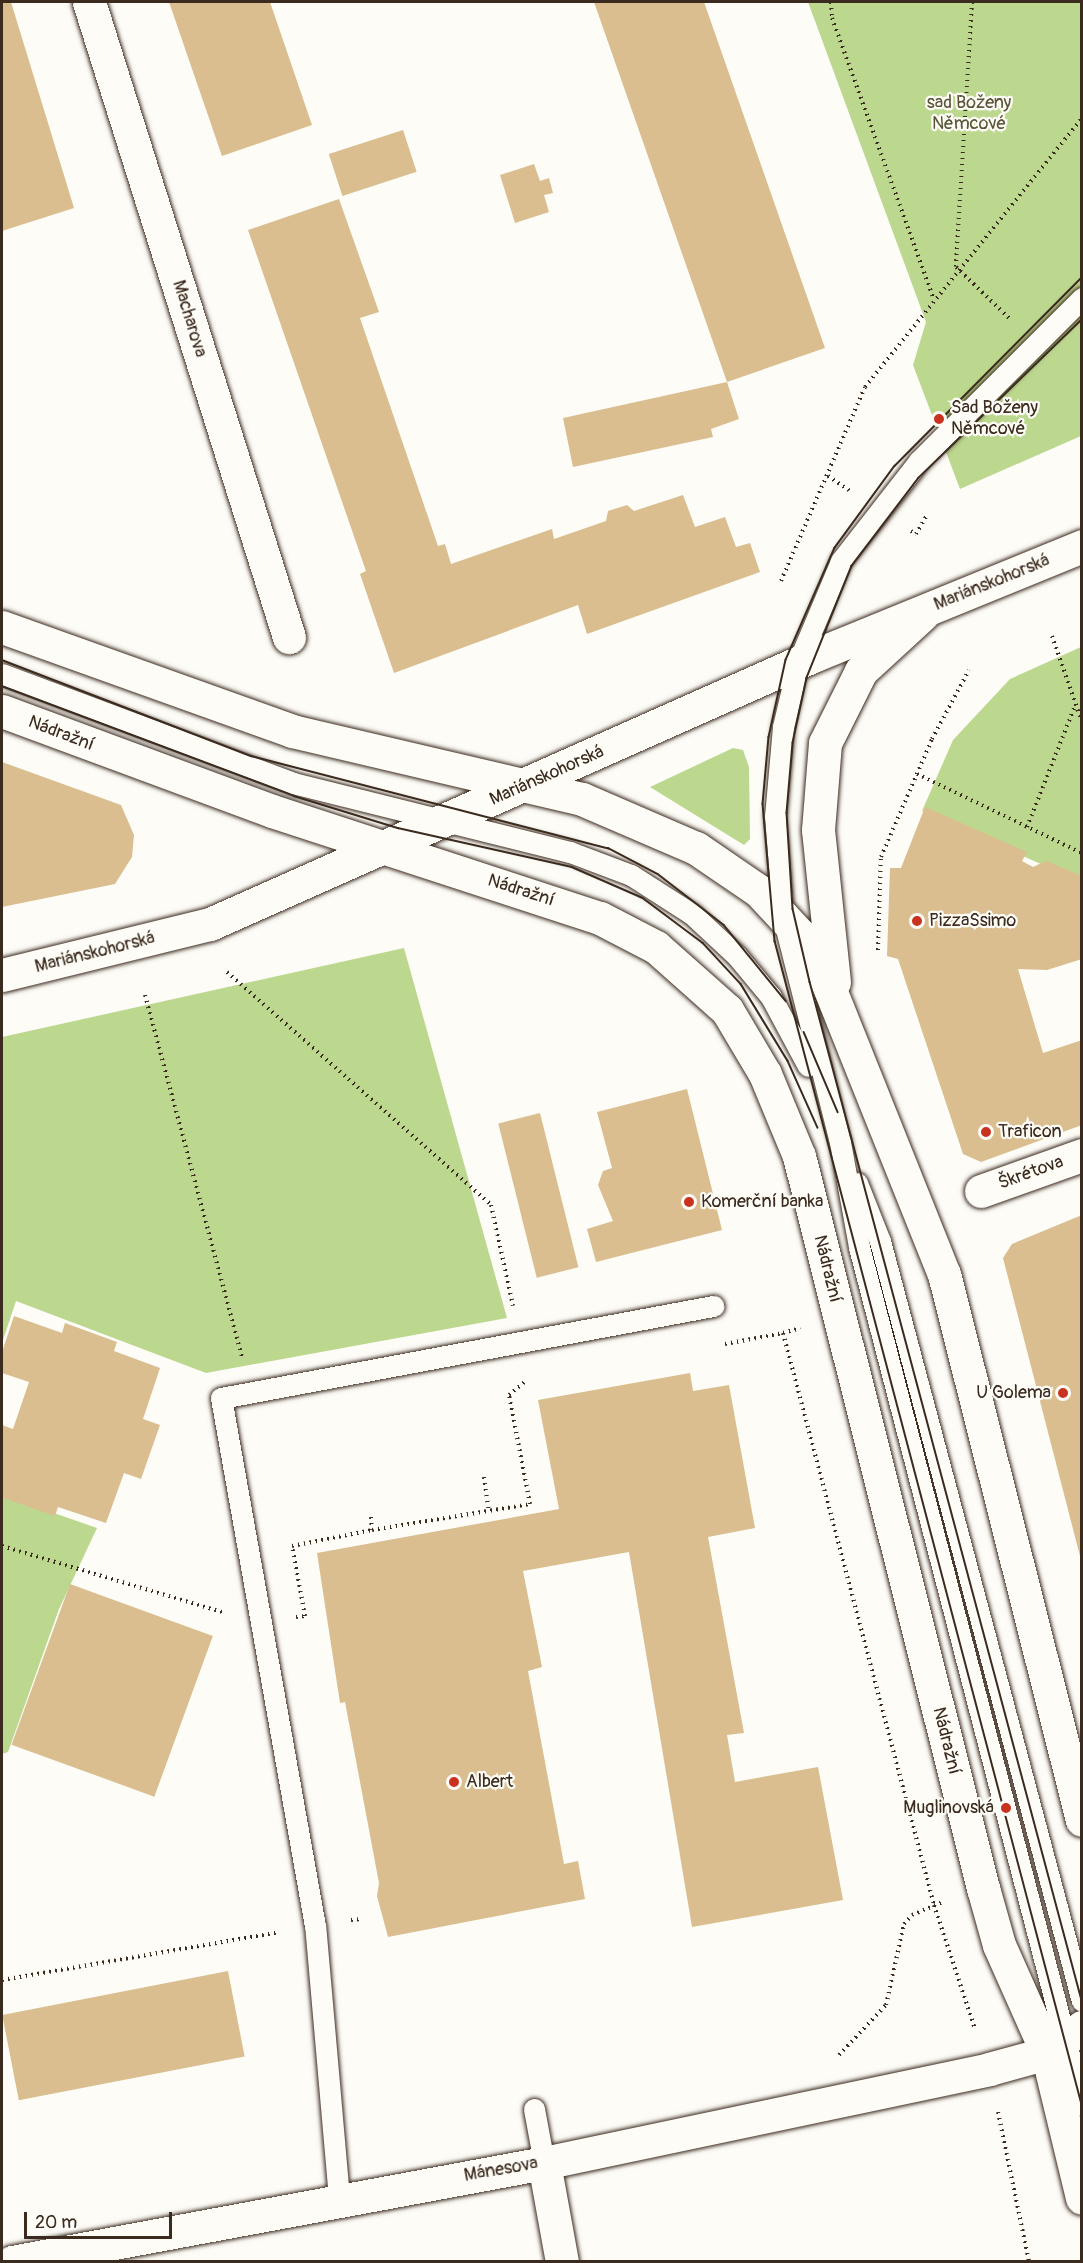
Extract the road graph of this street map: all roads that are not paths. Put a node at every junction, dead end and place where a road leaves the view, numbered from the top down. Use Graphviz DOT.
graph roads {
  1 [pos="89,2"];
  2 [pos="1082,298"];
  3 [pos="1082,546"];
  4 [pos="935,606"];
  5 [pos="2,627"];
  6 [pos="289,637"];
  7 [pos="798,663"];
  8 [pos="2,674"];
  9 [pos="2,711"];
  10 [pos="530,784"];
  11 [pos="442,823"];
  12 [pos="385,847"];
  13 [pos="783,917"];
  14 [pos="2,975"];
  15 [pos="837,1008"];
  16 [pos="840,1142"];
  17 [pos="1082,1155"];
  18 [pos="981,1191"];
  19 [pos="713,1306"];
  20 [pos="1082,1820"];
  21 [pos="1082,2001"];
  22 [pos="1065,2040"];
  23 [pos="1082,2104"];
  24 [pos="534,2109"];
  25 [pos="544,2163"];
  26 [pos="339,2198"];
  27 [pos="1082,2198"];
  28 [pos="12,2262"];
  29 [pos="562,2262"];
  1 -- 6 [label="street, Macharova"];
  2 -- 7 [label="lane"];
  3 -- 4 [label="street, Mariánskohorská"];
  4 -- 7 [label="street, Mariánskohorská"];
  4 -- 15 [label="street"];
  5 -- 10 [label="street"];
  7 -- 10 [label="street, Mariánskohorská"];
  7 -- 13 [label="lane"];
  8 -- 11 [label="lane"];
  9 -- 12 [label="street, Nádražní"];
  10 -- 11 [label="street, Mariánskohorská"];
  10 -- 13 [label="street"];
  11 -- 12 [label="street, Mariánskohorská"];
  11 -- 16 [label="lane"];
  12 -- 14 [label="street, Mariánskohorská"];
  12 -- 22 [label="street, Nádražní"];
  13 -- 15 [label="street"];
  13 -- 16 [label="lane"];
  15 -- 20 [label="street"];
  16 -- 21 [label="lane"];
  16 -- 22 [label="lane"];
  17 -- 18 [label="street, Škrétova"];
  19 -- 26 [label="lane"];
  22 -- 23 [label="lane"];
  22 -- 25 [label="street, Mánesova"];
  22 -- 27 [label="street, Nádražní"];
  24 -- 25 [label="lane"];
  25 -- 26 [label="street, Mánesova"];
  25 -- 29 [label="street"];
  26 -- 28 [label="street, Mánesova"];
}
